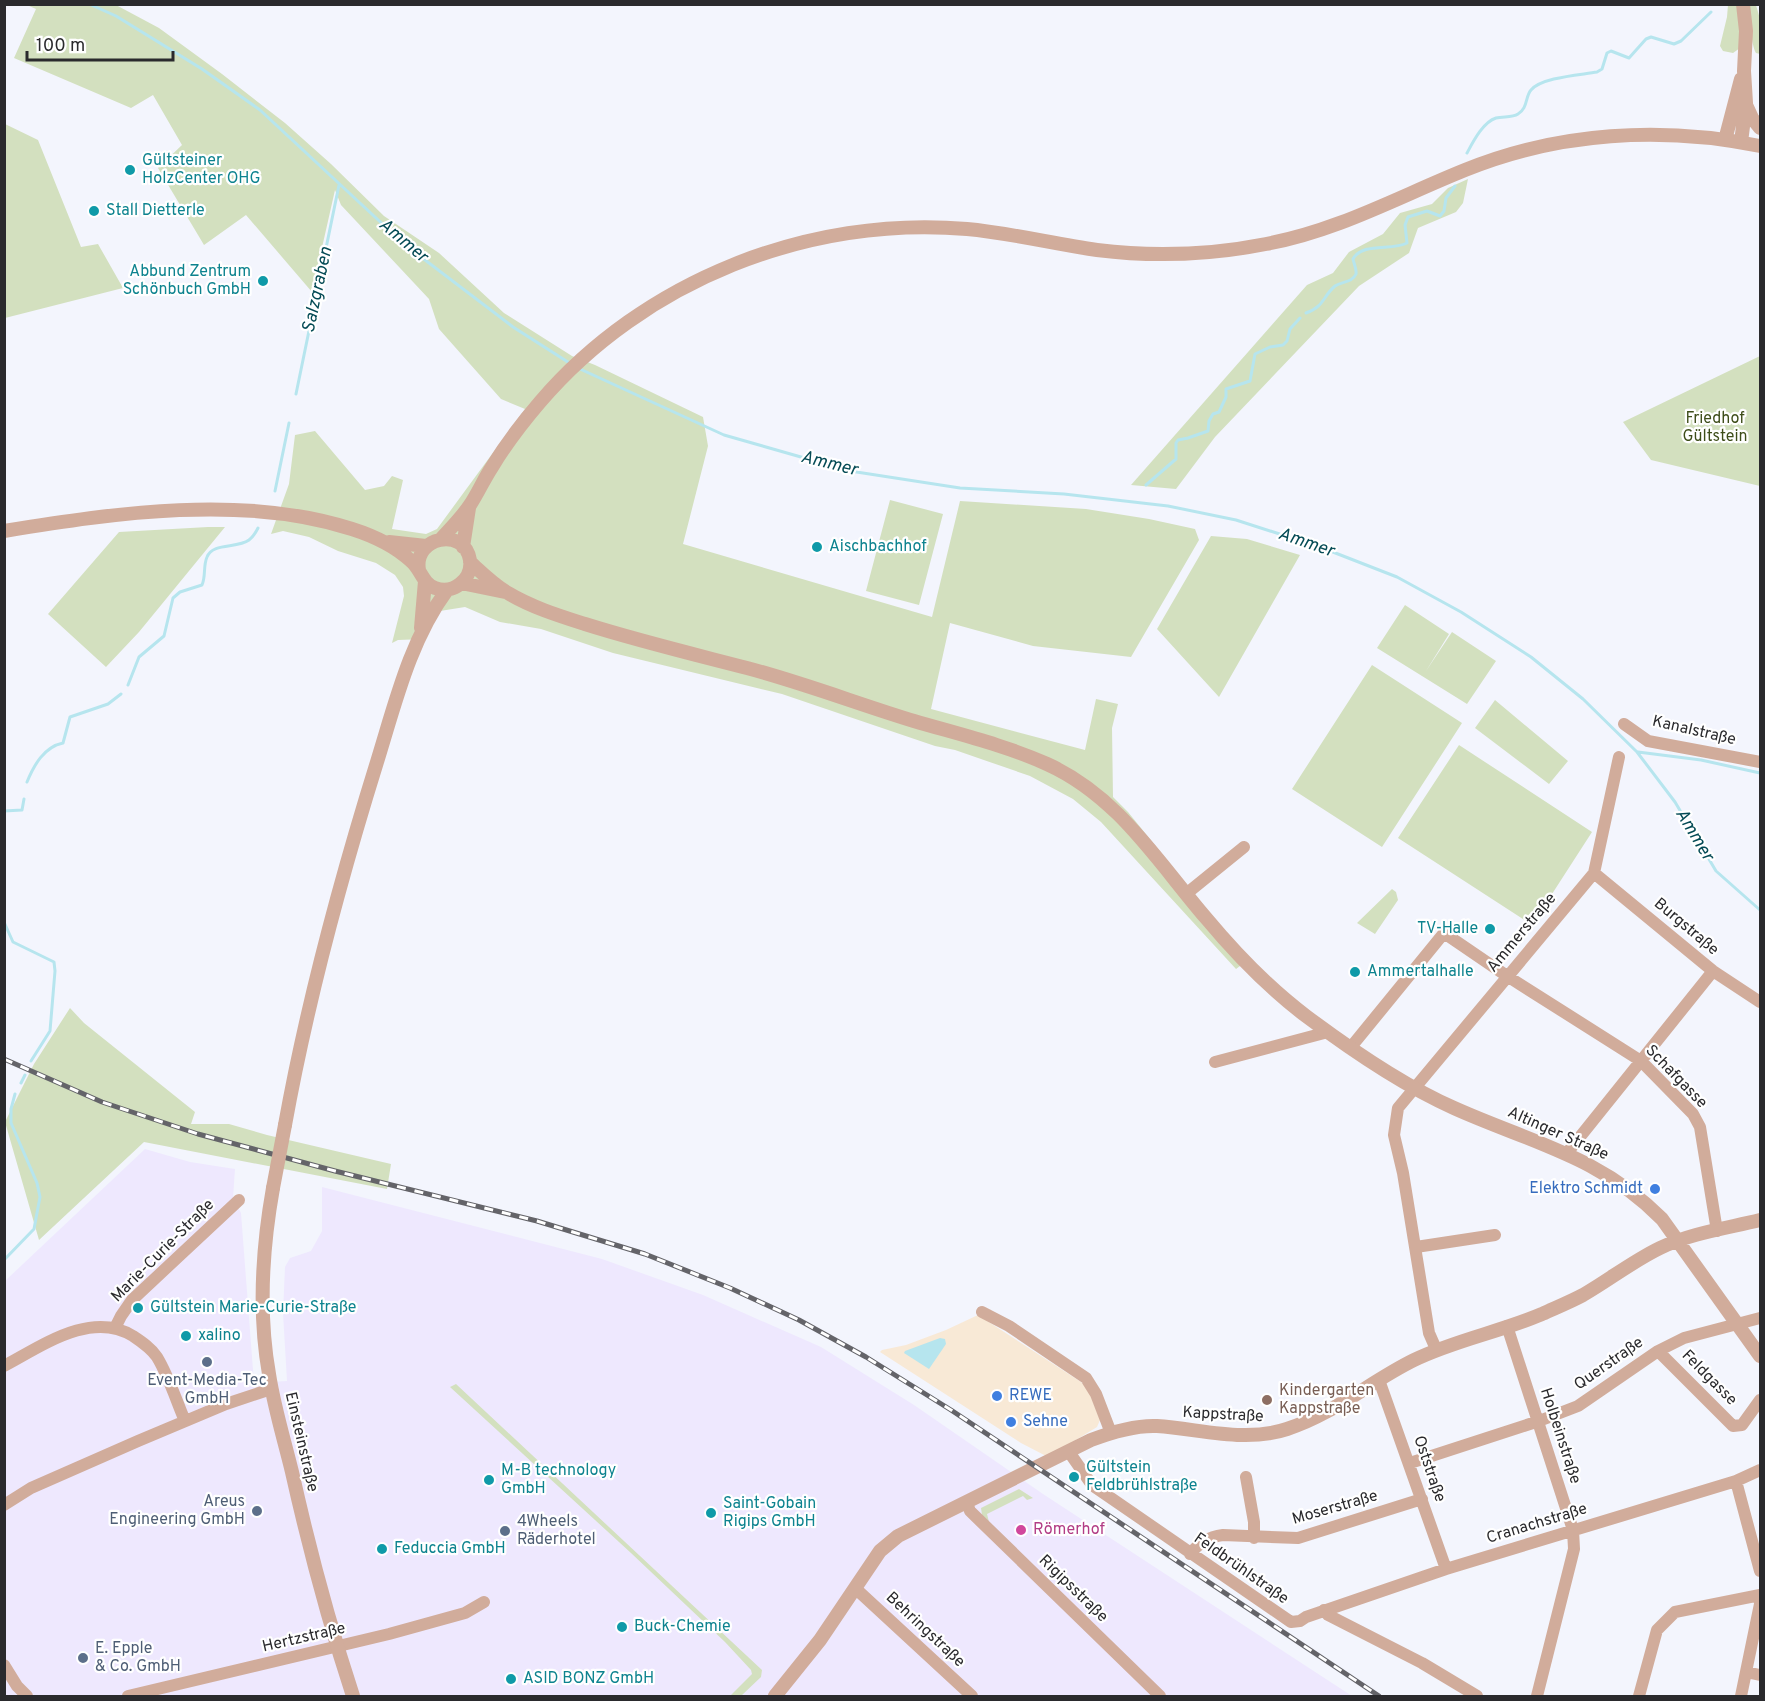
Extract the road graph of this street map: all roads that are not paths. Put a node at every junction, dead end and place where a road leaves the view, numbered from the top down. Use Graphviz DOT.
graph roads {
  1 [pos="1743,4"];
  2 [pos="1744,71"];
  3 [pos="1746,103"];
  4 [pos="1761,128"];
  5 [pos="1725,140"];
  6 [pos="1741,142"];
  7 [pos="1761,146"];
  8 [pos="469,506"];
  9 [pos="4,531"];
  10 [pos="441,539"];
  11 [pos="385,541"];
  12 [pos="426,546"];
  13 [pos="463,547"];
  14 [pos="470,562"];
  15 [pos="422,575"];
  16 [pos="461,583"];
  17 [pos="447,590"];
  18 [pos="507,592"];
  19 [pos="420,633"];
  20 [pos="1624,724"];
  21 [pos="1619,757"];
  22 [pos="1761,762"];
  23 [pos="1244,848"];
  24 [pos="1594,873"];
  25 [pos="1186,894"];
  26 [pos="1713,971"];
  27 [pos="1507,976"];
  28 [pos="1761,1002"];
  29 [pos="1329,1032"];
  30 [pos="1351,1047"];
  31 [pos="1641,1061"];
  32 [pos="1215,1062"];
  33 [pos="1414,1088"];
  34 [pos="1567,1153"];
  35 [pos="239,1200"];
  36 [pos="1761,1220"];
  37 [pos="1717,1231"];
  38 [pos="1495,1235"];
  39 [pos="1678,1241"];
  40 [pos="1416,1247"];
  41 [pos="982,1312"];
  42 [pos="1761,1318"];
  43 [pos="1737,1325"];
  44 [pos="1507,1326"];
  45 [pos="116,1328"];
  46 [pos="1436,1349"];
  47 [pos="1658,1351"];
  48 [pos="1761,1356"];
  49 [pos="4,1366"];
  50 [pos="1379,1380"];
  51 [pos="272,1389"];
  52 [pos="1761,1400"];
  53 [pos="185,1421"];
  54 [pos="1539,1421"];
  55 [pos="1111,1433"];
  56 [pos="1069,1452"];
  57 [pos="1410,1463"];
  58 [pos="1761,1470"];
  59 [pos="1246,1477"];
  60 [pos="1737,1481"];
  61 [pos="1422,1499"];
  62 [pos="967,1503"];
  63 [pos="4,1505"];
  64 [pos="1573,1530"];
  65 [pos="1254,1538"];
  66 [pos="1190,1554"];
  67 [pos="1446,1569"];
  68 [pos="1761,1572"];
  69 [pos="855,1588"];
  70 [pos="1761,1595"];
  71 [pos="484,1602"];
  72 [pos="1761,1604"];
  73 [pos="1324,1610"];
  74 [pos="337,1647"];
  75 [pos="4,1665"];
  76 [pos="1746,1672"];
  77 [pos="1761,1675"];
  78 [pos="784,1693"];
  79 [pos="27,1696"];
  80 [pos="128,1696"];
  81 [pos="353,1696"];
  82 [pos="972,1696"];
  83 [pos="1160,1696"];
  84 [pos="1477,1696"];
  85 [pos="1537,1696"];
  86 [pos="1639,1696"];
  87 [pos="1741,1696"];
  1 -- 2 [label="street"];
  2 -- 3 [label="street"];
  2 -- 5 [label="street"];
  3 -- 4 [label="street"];
  3 -- 6 [label="street"];
  5 -- 6 [label="street"];
  5 -- 8 [label="street"];
  6 -- 7 [label="street"];
  8 -- 10 [label="street"];
  8 -- 13 [label="street"];
  9 -- 11 [label="street"];
  10 -- 12 [label="street"];
  10 -- 13 [label="street"];
  11 -- 12 [label="street"];
  11 -- 15 [label="street"];
  12 -- 15 [label="street"];
  13 -- 14 [label="street"];
  14 -- 16 [label="street"];
  14 -- 18 [label="street"];
  15 -- 17 [label="street"];
  15 -- 19 [label="street"];
  16 -- 17 [label="street"];
  16 -- 18 [label="street"];
  17 -- 19 [label="street"];
  18 -- 25 [label="street, Altinger Straße"];
  19 -- 51 [label="street, Einsteinstraße, bridge"];
  20 -- 22 [label="street, Kanalstraße"];
  21 -- 24 [label="street, Ammerstraße"];
  23 -- 25 [label="street"];
  24 -- 26 [label="street, Burgstraße"];
  24 -- 27 [label="street, Ammerstraße"];
  25 -- 29 [label="street, Altinger Straße"];
  26 -- 28 [label="street, Burgstraße"];
  26 -- 31 [label="street"];
  27 -- 30 [label="street, Schafgasse"];
  27 -- 31 [label="street, Schafgasse"];
  27 -- 33 [label="street, Ammerstraße"];
  29 -- 30 [label="street, Altinger Straße"];
  29 -- 32 [label="street"];
  30 -- 33 [label="street, Altinger Straße"];
  31 -- 34 [label="street"];
  31 -- 37 [label="street, Schafgasse"];
  33 -- 34 [label="street, Altinger Straße"];
  33 -- 40 [label="street, Ammerstraße"];
  34 -- 39 [label="street, Altinger Straße"];
  35 -- 45 [label="street, Marie-Curie-Straße"];
  36 -- 37 [label="street, Kappstraße"];
  37 -- 39 [label="street, Kappstraße"];
  38 -- 40 [label="street"];
  39 -- 43 [label="street, Altinger Straße"];
  39 -- 44 [label="street, Kappstraße"];
  40 -- 46 [label="street, Ammerstraße"];
  41 -- 55 [label="street"];
  42 -- 43 [label="street, Querstraße"];
  43 -- 47 [label="street, Querstraße"];
  43 -- 48 [label="street, Altinger Straße"];
  44 -- 46 [label="street, Kappstraße"];
  44 -- 54 [label="street, Holbeinstraße"];
  45 -- 49 [label="street, Marie-Curie-Straße"];
  45 -- 53 [label="street, Marie-Curie-Straße"];
  46 -- 50 [label="street, Kappstraße"];
  47 -- 52 [label="street, Feldgasse"];
  47 -- 54 [label="street, Querstraße"];
  50 -- 55 [label="street, Kappstraße"];
  50 -- 57 [label="street, Oststraße"];
  51 -- 53 [label="street"];
  51 -- 74 [label="street, Einsteinstraße"];
  53 -- 63 [label="street"];
  54 -- 57 [label="street, Querstraße"];
  54 -- 64 [label="street, Holbeinstraße"];
  55 -- 56 [label="street, Kappstraße"];
  56 -- 62 [label="street, Kappstraße"];
  56 -- 66 [label="street, Feldbrühlstraße"];
  57 -- 61 [label="street, Oststraße"];
  58 -- 60 [label="street, Cranachstraße"];
  59 -- 65 [label="street"];
  60 -- 64 [label="street, Cranachstraße"];
  60 -- 68 [label="street"];
  61 -- 65 [label="street, Moserstraße"];
  61 -- 67 [label="street, Oststraße"];
  62 -- 69 [label="street, Kappstraße"];
  62 -- 83 [label="street, Rigipsstraße"];
  64 -- 67 [label="street, Cranachstraße"];
  64 -- 85 [label="street, Holbeinstraße"];
  65 -- 66 [label="street, Moserstraße"];
  66 -- 73 [label="street, Feldbrühlstraße"];
  67 -- 73 [label="street, Cranachstraße"];
  69 -- 78 [label="street, Kappstraße"];
  69 -- 82 [label="street, Behringstraße"];
  70 -- 86 [label="street"];
  71 -- 74 [label="street, Hertzstraße"];
  72 -- 76 [label="street"];
  73 -- 84 [label="street"];
  74 -- 80 [label="street, Hertzstraße"];
  74 -- 81 [label="street, Einsteinstraße"];
  75 -- 79 [label="street"];
  76 -- 77 [label="street"];
  76 -- 87 [label="street"];
}
